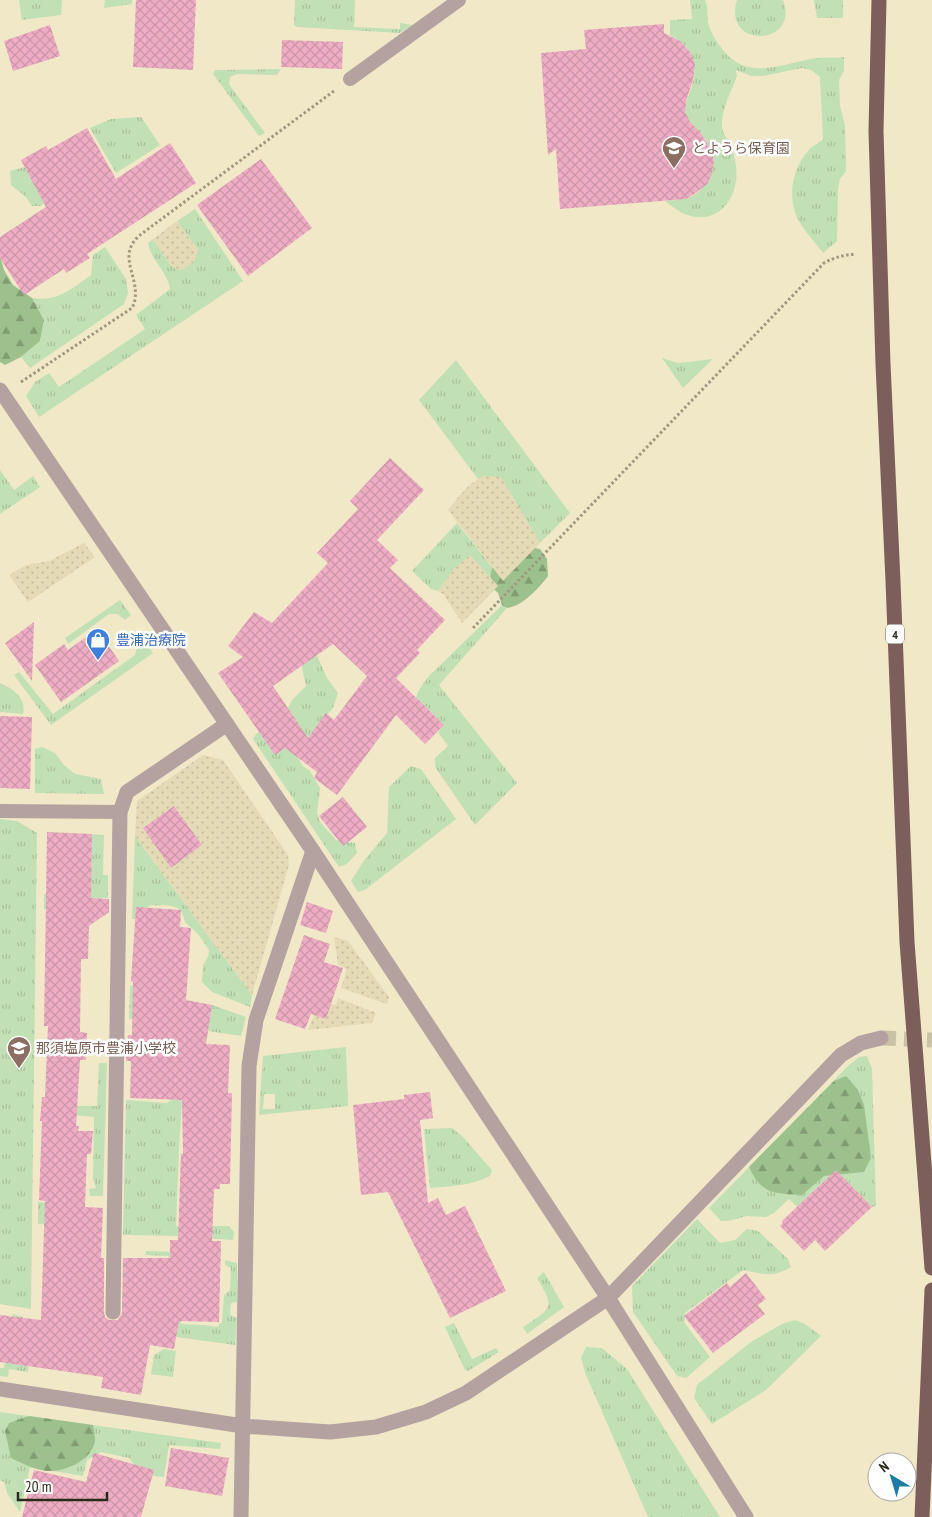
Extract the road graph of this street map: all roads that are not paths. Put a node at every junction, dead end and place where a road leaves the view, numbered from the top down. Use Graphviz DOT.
graph roads {
  1 [pos="459,0"];
  2 [pos="879,0"];
  3 [pos="350,79"];
  4 [pos="1,392"];
  5 [pos="227,724"];
  6 [pos="0,811"];
  7 [pos="120,812"];
  8 [pos="313,851"];
  9 [pos="881,1038"];
  10 [pos="932,1268"];
  11 [pos="932,1290"];
  12 [pos="608,1298"];
  13 [pos="113,1312"];
  14 [pos="0,1389"];
  15 [pos="243,1426"];
  16 [pos="242,1517"];
  17 [pos="746,1517"];
  18 [pos="922,1517"];
  1 -- 3 [label="lane"];
  2 -- 10 [label="highway, 4"];
  4 -- 5 [label="street"];
  5 -- 7 [label="street"];
  5 -- 8 [label="street"];
  6 -- 7 [label="lane"];
  7 -- 13 [label="street"];
  8 -- 12 [label="street"];
  8 -- 15 [label="street"];
  9 -- 12 [label="street"];
  11 -- 18 [label="highway"];
  12 -- 15 [label="street"];
  12 -- 17 [label="street"];
  14 -- 15 [label="street"];
  15 -- 16 [label="street"];
}
